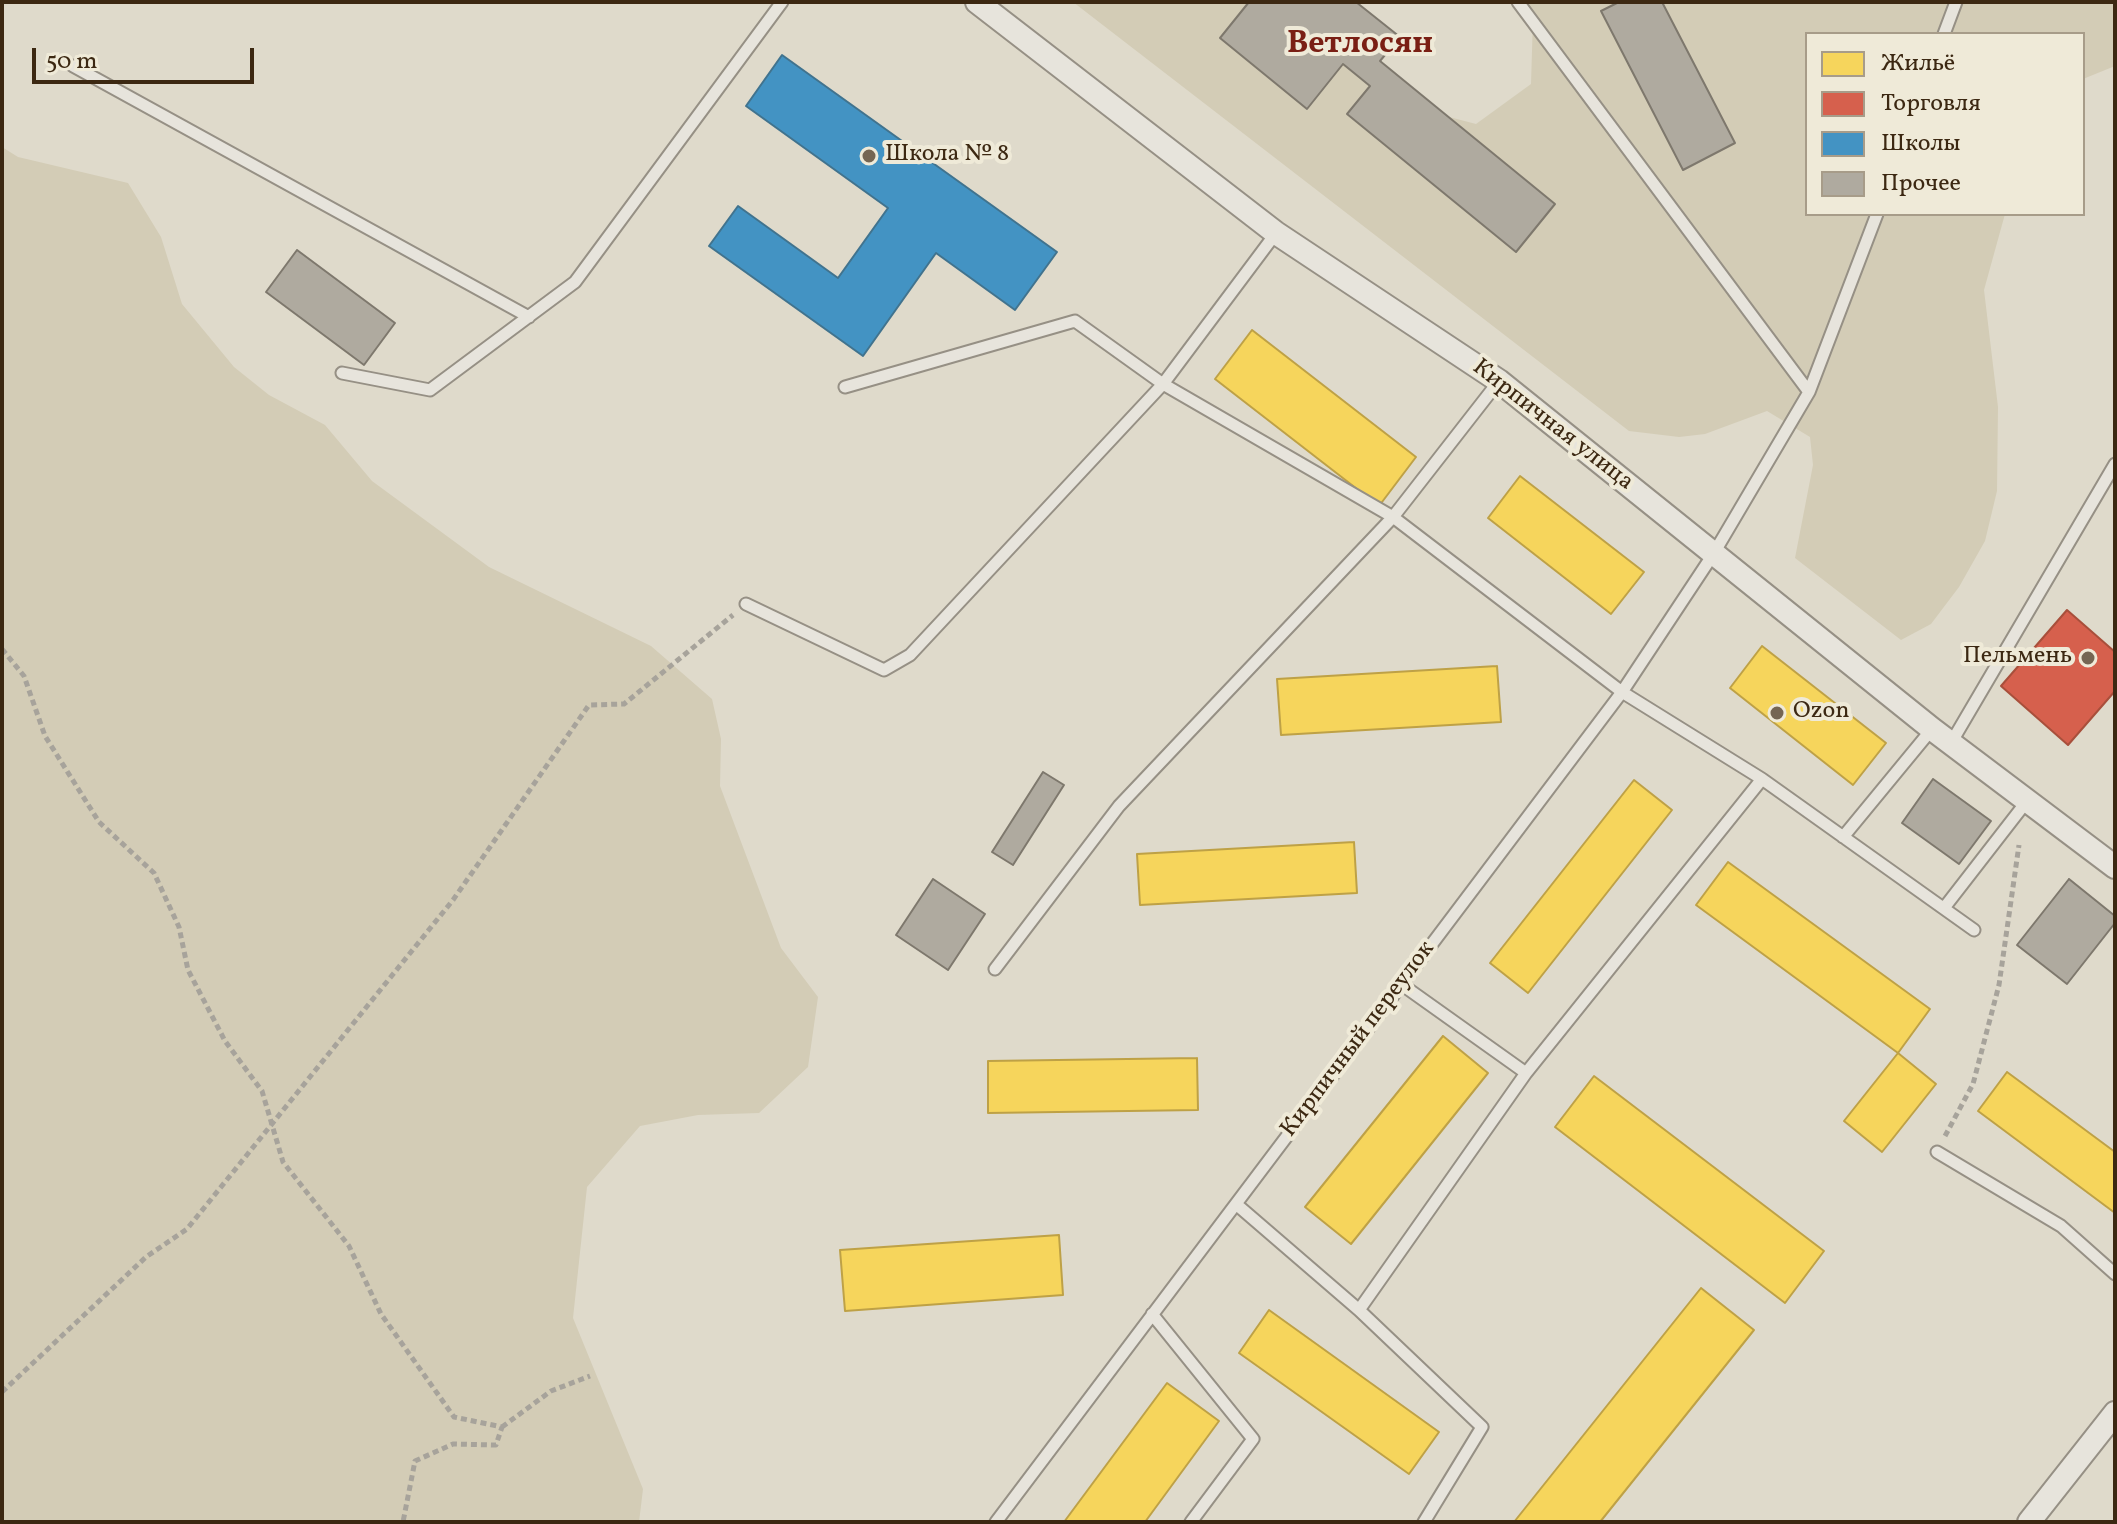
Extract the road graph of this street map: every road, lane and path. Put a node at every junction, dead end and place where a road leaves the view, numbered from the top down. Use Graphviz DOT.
graph roads {
  1 [pos="782,2"];
  2 [pos="977,2"];
  3 [pos="1518,2"];
  4 [pos="1956,2"];
  5 [pos="1945,32"];
  6 [pos="73,66"];
  7 [pos="1876,216"];
  8 [pos="1276,233"];
  9 [pos="529,317"];
  10 [pos="342,373"];
  11 [pos="1499,381"];
  12 [pos="1163,384"];
  13 [pos="845,387"];
  14 [pos="1809,392"];
  15 [pos="2115,464"];
  16 [pos="1393,517"];
  17 [pos="1714,553"];
  18 [pos="746,604"];
  19 [pos="2,649"];
  20 [pos="1622,692"];
  21 [pos="1932,729"];
  22 [pos="1951,743"];
  23 [pos="1762,779"];
  24 [pos="2027,801"];
  25 [pos="1843,837"];
  26 [pos="2115,867"];
  27 [pos="1944,908"];
  28 [pos="1974,930"];
  29 [pos="995,969"];
  30 [pos="1401,984"];
  31 [pos="1526,1073"];
  32 [pos="271,1125"];
  33 [pos="1937,1152"];
  34 [pos="1236,1204"];
  35 [pos="2115,1274"];
  36 [pos="1359,1310"];
  37 [pos="1152,1314"];
  38 [pos="590,1376"];
  39 [pos="2,1392"];
  40 [pos="2115,1413"];
  41 [pos="502,1427"];
  42 [pos="403,1522"];
  43 [pos="996,1522"];
  44 [pos="1191,1522"];
  45 [pos="1424,1522"];
  46 [pos="2029,1522"];
  1 -- 9 [label="lane"];
  2 -- 8 [label="street, Кирпичная улица"];
  3 -- 14 [label="lane"];
  4 -- 5 [label="lane"];
  6 -- 9 [label="lane"];
  7 -- 14 [label="lane, Кирпичный переулок"];
  8 -- 11 [label="street, Кирпичная улица"];
  8 -- 12 [label="lane"];
  9 -- 10 [label="lane"];
  11 -- 16 [label="lane"];
  11 -- 17 [label="street, Кирпичная улица"];
  12 -- 13 [label="lane"];
  12 -- 16 [label="lane"];
  12 -- 18 [label="lane"];
  14 -- 17 [label="lane, Кирпичный переулок"];
  15 -- 22 [label="lane"];
  16 -- 20 [label="lane"];
  16 -- 29 [label="lane"];
  17 -- 20 [label="lane, Кирпичный переулок"];
  17 -- 21 [label="street, Кирпичная улица"];
  18 -- 32 [label="path"];
  19 -- 32 [label="path"];
  20 -- 23 [label="lane"];
  20 -- 30 [label="lane, Кирпичный переулок"];
  21 -- 22 [label="street, Кирпичная улица"];
  21 -- 25 [label="lane"];
  22 -- 24 [label="street, Кирпичная улица"];
  23 -- 25 [label="lane"];
  23 -- 31 [label="lane"];
  24 -- 26 [label="street, Кирпичная улица"];
  24 -- 27 [label="lane"];
  24 -- 33 [label="path"];
  25 -- 27 [label="lane"];
  27 -- 28 [label="lane"];
  30 -- 31 [label="lane"];
  30 -- 34 [label="lane, Кирпичный переулок"];
  31 -- 36 [label="lane"];
  32 -- 39 [label="path"];
  32 -- 41 [label="path"];
  33 -- 35 [label="lane"];
  34 -- 36 [label="lane"];
  34 -- 37 [label="lane, Кирпичный переулок"];
  36 -- 45 [label="lane"];
  37 -- 43 [label="lane, Кирпичный переулок"];
  37 -- 44 [label="lane"];
  38 -- 41 [label="path"];
  40 -- 46 [label="street"];
  41 -- 42 [label="path"];
}
